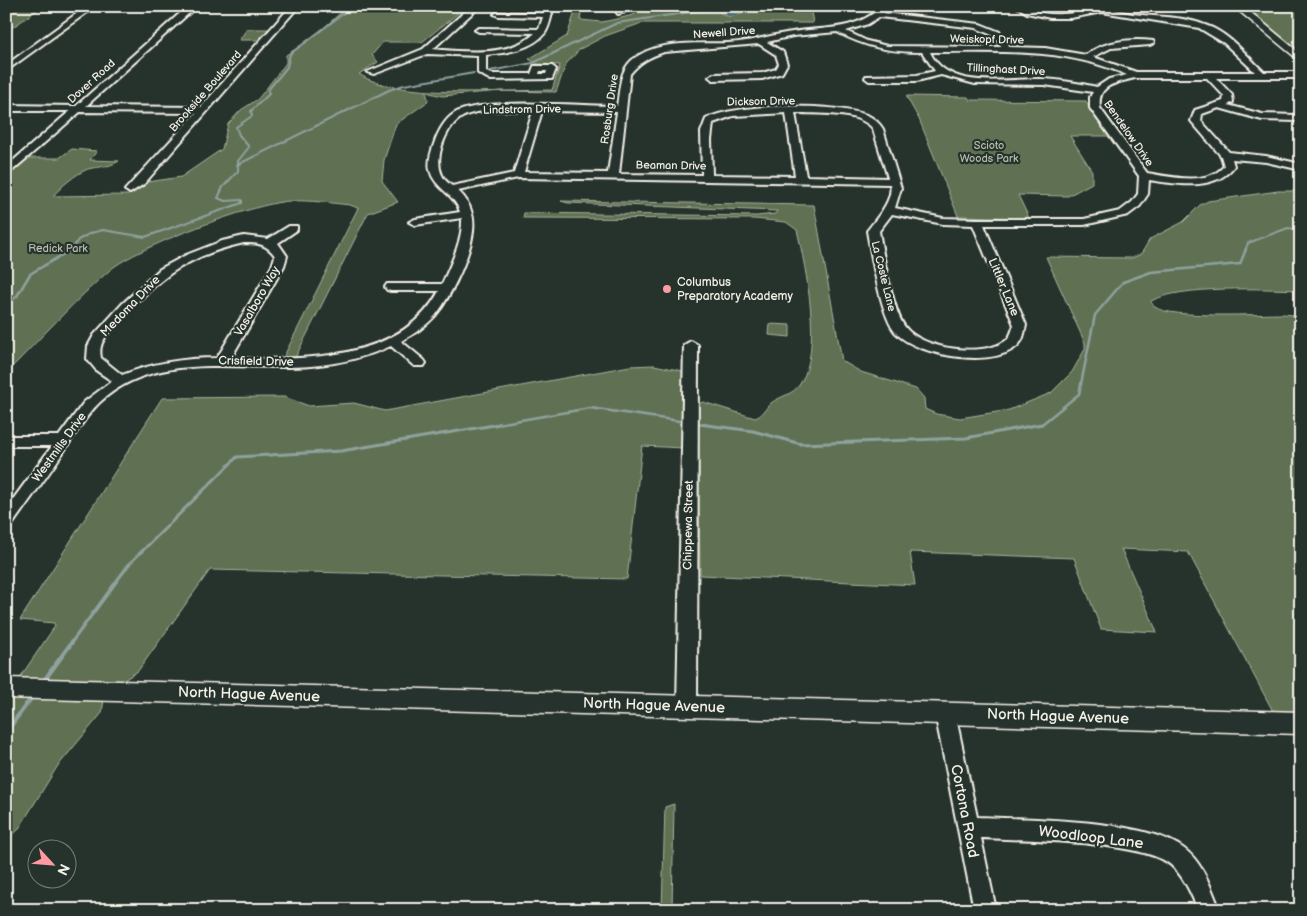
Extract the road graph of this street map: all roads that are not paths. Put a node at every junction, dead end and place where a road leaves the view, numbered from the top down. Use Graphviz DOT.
graph roads {
  1 [pos="92,6"];
  2 [pos="193,6"];
  3 [pos="295,6"];
  4 [pos="476,6"];
  5 [pos="550,6"];
  6 [pos="883,6"];
  7 [pos="1020,6"];
  8 [pos="1092,6"];
  9 [pos="1237,6"];
  10 [pos="1101,10"];
  11 [pos="498,14"];
  12 [pos="547,15"];
  13 [pos="878,15"];
  14 [pos="479,30"];
  15 [pos="838,30"];
  16 [pos="542,31"];
  17 [pos="760,41"];
  18 [pos="1150,43"];
  19 [pos="924,50"];
  20 [pos="1008,50"];
  21 [pos="426,51"];
  22 [pos="482,53"];
  23 [pos="647,55"];
  24 [pos="1089,56"];
  25 [pos="1301,59"];
  26 [pos="6,69"];
  27 [pos="371,72"];
  28 [pos="942,72"];
  29 [pos="1208,74"];
  30 [pos="1135,75"];
  31 [pos="1262,75"];
  32 [pos="1301,75"];
  33 [pos="534,77"];
  34 [pos="713,77"];
  35 [pos="868,78"];
  36 [pos="1098,90"];
  37 [pos="1221,106"];
  38 [pos="6,108"];
  39 [pos="538,108"];
  40 [pos="79,109"];
  41 [pos="622,109"];
  42 [pos="203,110"];
  43 [pos="790,112"];
  44 [pos="1296,118"];
  45 [pos="872,121"];
  46 [pos="1226,155"];
  47 [pos="1301,167"];
  48 [pos="6,173"];
  49 [pos="518,175"];
  50 [pos="1144,176"];
  51 [pos="613,177"];
  52 [pos="708,178"];
  53 [pos="801,180"];
  54 [pos="894,181"];
  55 [pos="130,190"];
  56 [pos="450,190"];
  57 [pos="889,210"];
  58 [pos="467,214"];
  59 [pos="415,222"];
  60 [pos="977,222"];
  61 [pos="293,228"];
  62 [pos="270,243"];
  63 [pos="391,287"];
  64 [pos="448,288"];
  65 [pos="393,341"];
  66 [pos="917,344"];
  67 [pos="691,345"];
  68 [pos="222,361"];
  69 [pos="419,363"];
  70 [pos="120,381"];
  71 [pos="6,441"];
  72 [pos="63,441"];
  73 [pos="6,520"];
  74 [pos="27,688"];
  75 [pos="687,706"];
  76 [pos="945,713"];
  77 [pos="1301,723"];
  78 [pos="969,827"];
  79 [pos="985,910"];
  80 [pos="1209,910"];
  1 -- 26 [label="street"];
  2 -- 40 [label="street, Dover Road"];
  3 -- 42 [label="street, Brookside Boulevard"];
  4 -- 21 [label="street"];
  5 -- 12 [label="street"];
  6 -- 13 [label="street"];
  7 -- 10 [label="street"];
  8 -- 10 [label="street"];
  9 -- 25 [label="main road"];
  10 -- 31 [label="street"];
  11 -- 12 [label="street"];
  12 -- 16 [label="street"];
  13 -- 15 [label="street, Newell Drive"];
  13 -- 20 [label="street"];
  14 -- 16 [label="street"];
  15 -- 17 [label="street, Newell Drive"];
  15 -- 19 [label="street, Weiskopf Drive"];
  16 -- 22 [label="street"];
  17 -- 23 [label="street, Newell Drive"];
  17 -- 34 [label="street"];
  18 -- 24 [label="street"];
  19 -- 20 [label="street, Weiskopf Drive"];
  19 -- 28 [label="street"];
  20 -- 24 [label="street, Weiskopf Drive"];
  21 -- 22 [label="street"];
  21 -- 27 [label="street"];
  22 -- 33 [label="street"];
  23 -- 41 [label="street, Rosburg Drive"];
  24 -- 30 [label="street, Weiskopf Drive"];
  28 -- 35 [label="street"];
  28 -- 36 [label="street, Tillinghast Drive"];
  29 -- 30 [label="street, Bendelow Drive"];
  29 -- 31 [label="street, Bendelow Drive"];
  29 -- 37 [label="street"];
  30 -- 36 [label="street, Bendelow Drive"];
  31 -- 32 [label="street, Bendelow Drive"];
  36 -- 50 [label="street, Bendelow Drive"];
  37 -- 44 [label="street"];
  37 -- 46 [label="street"];
  38 -- 40 [label="street"];
  39 -- 41 [label="street, Lindstrom Drive"];
  39 -- 49 [label="street"];
  39 -- 56 [label="street, Lindstrom Drive"];
  40 -- 42 [label="street"];
  40 -- 48 [label="street, Dover Road"];
  41 -- 51 [label="street, Rosburg Drive"];
  42 -- 55 [label="street, Brookside Boulevard"];
  43 -- 45 [label="street, Dickson Drive"];
  43 -- 52 [label="street, Dickson Drive"];
  43 -- 53 [label="street"];
  45 -- 54 [label="street, La Coste Lane"];
  46 -- 47 [label="street"];
  46 -- 50 [label="street"];
  49 -- 51 [label="street, Beaman Drive"];
  49 -- 56 [label="street, Beaman Drive"];
  50 -- 60 [label="street, Bendelow Drive"];
  51 -- 52 [label="street, Beaman Drive"];
  52 -- 53 [label="street, Beaman Drive"];
  53 -- 54 [label="street, Beaman Drive"];
  54 -- 57 [label="street, La Coste Lane"];
  56 -- 58 [label="street, Lindstrom Drive"];
  57 -- 60 [label="street, Bendelow Drive"];
  57 -- 66 [label="street, La Coste Lane"];
  58 -- 59 [label="street"];
  58 -- 64 [label="street"];
  60 -- 66 [label="street, Littler Lane"];
  61 -- 62 [label="street"];
  62 -- 68 [label="street, Vasalboro Way"];
  62 -- 70 [label="street, Medoma Drive"];
  63 -- 64 [label="street"];
  64 -- 65 [label="street"];
  65 -- 68 [label="street, Crisfield Drive"];
  65 -- 69 [label="street"];
  67 -- 75 [label="street, Chippewa Street"];
  68 -- 70 [label="street, Crisfield Drive"];
  70 -- 72 [label="street, Westmills Drive"];
  71 -- 72 [label="street"];
  72 -- 73 [label="street, Westmills Drive"];
  74 -- 75 [label="main road, North Hague Avenue"];
  75 -- 76 [label="main road, North Hague Avenue"];
  76 -- 77 [label="main road, North Hague Avenue"];
  76 -- 78 [label="street, Cortona Road"];
  78 -- 79 [label="street, Cortona Road"];
  78 -- 80 [label="street, Woodloop Lane"];
}
